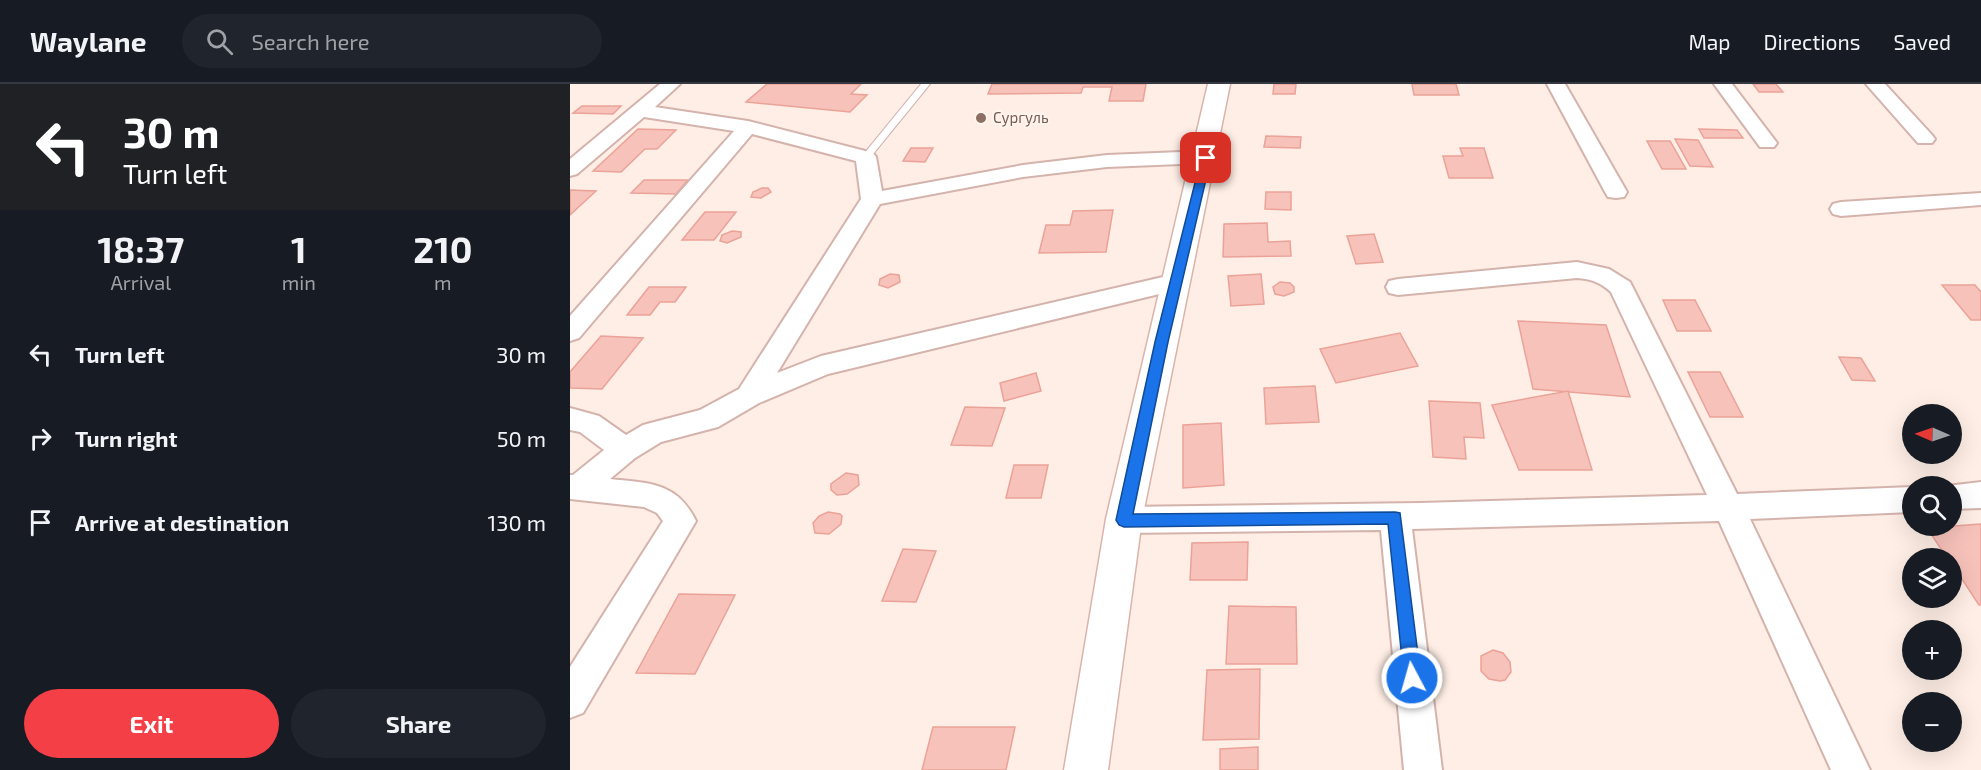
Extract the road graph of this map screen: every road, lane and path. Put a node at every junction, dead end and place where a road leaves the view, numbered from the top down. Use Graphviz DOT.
graph roads {
  1 [pos="671,84"];
  2 [pos="926,84"];
  3 [pos="1220,84"];
  4 [pos="1556,84"];
  5 [pos="1723,84"];
  6 [pos="1875,84"];
  7 [pos="641,111"];
  8 [pos="748,127"];
  9 [pos="1925,139"];
  10 [pos="1767,143"];
  11 [pos="866,158"];
  12 [pos="1206,158"];
  13 [pos="570,170"];
  14 [pos="1616,192"];
  15 [pos="872,199"];
  16 [pos="1981,199"];
  17 [pos="1841,209"];
  18 [pos="1176,282"];
  19 [pos="1398,287"];
  20 [pos="570,332"];
  21 [pos="749,396"];
  22 [pos="570,419"];
  23 [pos="625,450"];
  24 [pos="574,488"];
  25 [pos="1981,495"];
  26 [pos="1962,496"];
  27 [pos="1902,500"];
  28 [pos="1729,509"];
  29 [pos="1395,518"];
  30 [pos="1124,520"];
  31 [pos="570,700"];
  32 [pos="1086,770"];
  33 [pos="1423,770"];
  34 [pos="1851,770"];
  1 -- 7 [label="street"];
  2 -- 11 [label="lane"];
  3 -- 12 [label="street"];
  4 -- 14 [label="street"];
  5 -- 10 [label="street"];
  6 -- 9 [label="street"];
  7 -- 8 [label="street"];
  7 -- 13 [label="street"];
  8 -- 11 [label="street"];
  8 -- 20 [label="street"];
  11 -- 15 [label="street"];
  12 -- 15 [label="street"];
  12 -- 18 [label="street"];
  15 -- 21 [label="street"];
  16 -- 17 [label="street"];
  18 -- 21 [label="street"];
  18 -- 30 [label="street"];
  19 -- 28 [label="street"];
  21 -- 23 [label="street"];
  22 -- 23 [label="street"];
  23 -- 24 [label="street"];
  24 -- 31 [label="street"];
  25 -- 26 [label="street"];
  27 -- 28 [label="street"];
  28 -- 29 [label="street"];
  28 -- 34 [label="street"];
  29 -- 30 [label="street"];
  29 -- 33 [label="street"];
  30 -- 32 [label="street"];
}
